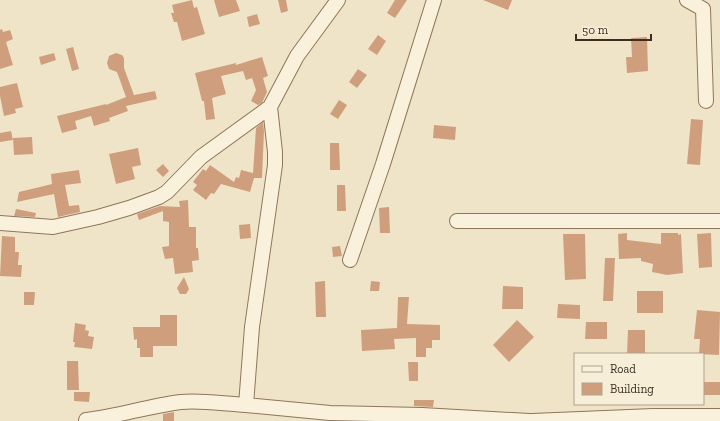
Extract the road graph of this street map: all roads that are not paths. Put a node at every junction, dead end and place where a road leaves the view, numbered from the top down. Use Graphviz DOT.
graph roads {
  1 [pos="338,0"];
  2 [pos="434,0"];
  3 [pos="687,0"];
  4 [pos="703,4"];
  5 [pos="706,101"];
  6 [pos="270,106"];
  7 [pos="457,221"];
  8 [pos="720,221"];
  9 [pos="0,223"];
  10 [pos="350,260"];
  11 [pos="246,405"];
  12 [pos="720,416"];
  13 [pos="86,421"];
  14 [pos="529,421"];
  15 [pos="532,421"];
  1 -- 6 [label="street"];
  2 -- 10 [label="street"];
  3 -- 4 [label="street"];
  4 -- 5 [label="street"];
  6 -- 9 [label="street"];
  6 -- 11 [label="street"];
  7 -- 8 [label="street"];
  11 -- 13 [label="street"];
  11 -- 14 [label="street"];
  12 -- 15 [label="street"];
}
